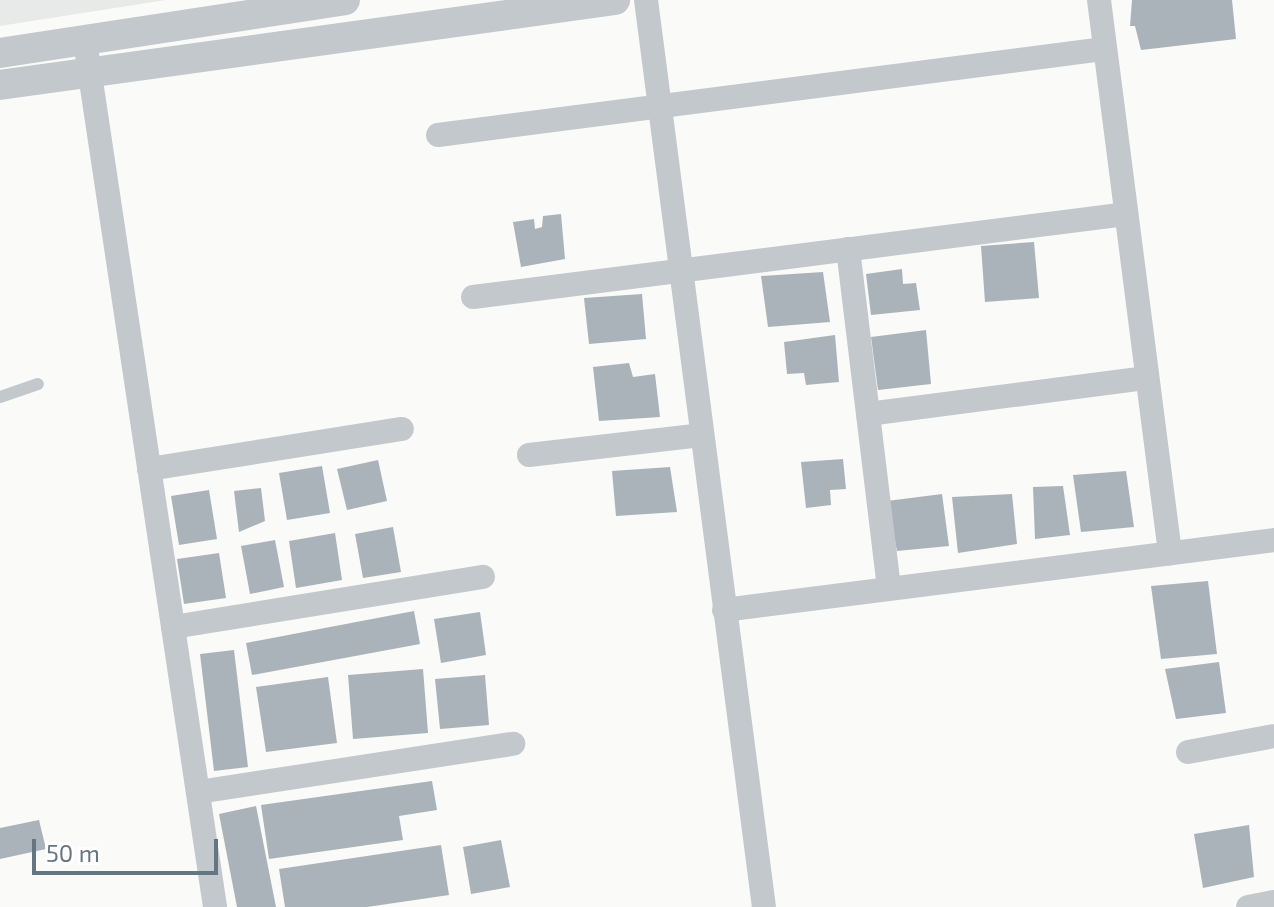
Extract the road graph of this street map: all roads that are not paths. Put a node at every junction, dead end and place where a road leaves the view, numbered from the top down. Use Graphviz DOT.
graph roads {
  1 [pos="345,0"];
  2 [pos="615,0"];
  3 [pos="646,0"];
  4 [pos="1099,0"];
  5 [pos="85,41"];
  6 [pos="1104,49"];
  7 [pos="0,53"];
  8 [pos="89,71"];
  9 [pos="0,85"];
  10 [pos="660,106"];
  11 [pos="438,135"];
  12 [pos="1126,214"];
  13 [pos="848,249"];
  14 [pos="680,270"];
  15 [pos="473,297"];
  16 [pos="1147,378"];
  17 [pos="38,384"];
  18 [pos="0,397"];
  19 [pos="868,414"];
  20 [pos="402,429"];
  21 [pos="701,435"];
  22 [pos="529,455"];
  23 [pos="149,469"];
  24 [pos="1274,540"];
  25 [pos="1170,553"];
  26 [pos="483,577"];
  27 [pos="889,589"];
  28 [pos="724,610"];
  29 [pos="173,627"];
  30 [pos="1274,736"];
  31 [pos="513,744"];
  32 [pos="1188,752"];
  33 [pos="198,792"];
  34 [pos="1274,902"];
  35 [pos="215,907"];
  36 [pos="764,907"];
  37 [pos="1248,907"];
  1 -- 5 [label="street"];
  2 -- 8 [label="street"];
  3 -- 10 [label="street"];
  4 -- 6 [label="street"];
  5 -- 7 [label="street"];
  5 -- 8 [label="street"];
  6 -- 10 [label="street"];
  6 -- 12 [label="street"];
  8 -- 9 [label="street"];
  8 -- 23 [label="street"];
  10 -- 11 [label="street"];
  10 -- 14 [label="street"];
  12 -- 13 [label="street"];
  12 -- 16 [label="street"];
  13 -- 14 [label="street"];
  13 -- 19 [label="street"];
  14 -- 15 [label="street"];
  14 -- 21 [label="street"];
  16 -- 19 [label="street"];
  16 -- 25 [label="street"];
  17 -- 18 [label="lane"];
  19 -- 27 [label="street"];
  20 -- 23 [label="street"];
  21 -- 22 [label="street"];
  21 -- 28 [label="street"];
  23 -- 29 [label="street"];
  24 -- 25 [label="street"];
  25 -- 27 [label="street"];
  26 -- 29 [label="street"];
  27 -- 28 [label="street"];
  28 -- 36 [label="street"];
  29 -- 33 [label="street"];
  30 -- 32 [label="street"];
  31 -- 33 [label="street"];
  33 -- 35 [label="street"];
  34 -- 37 [label="street"];
}
